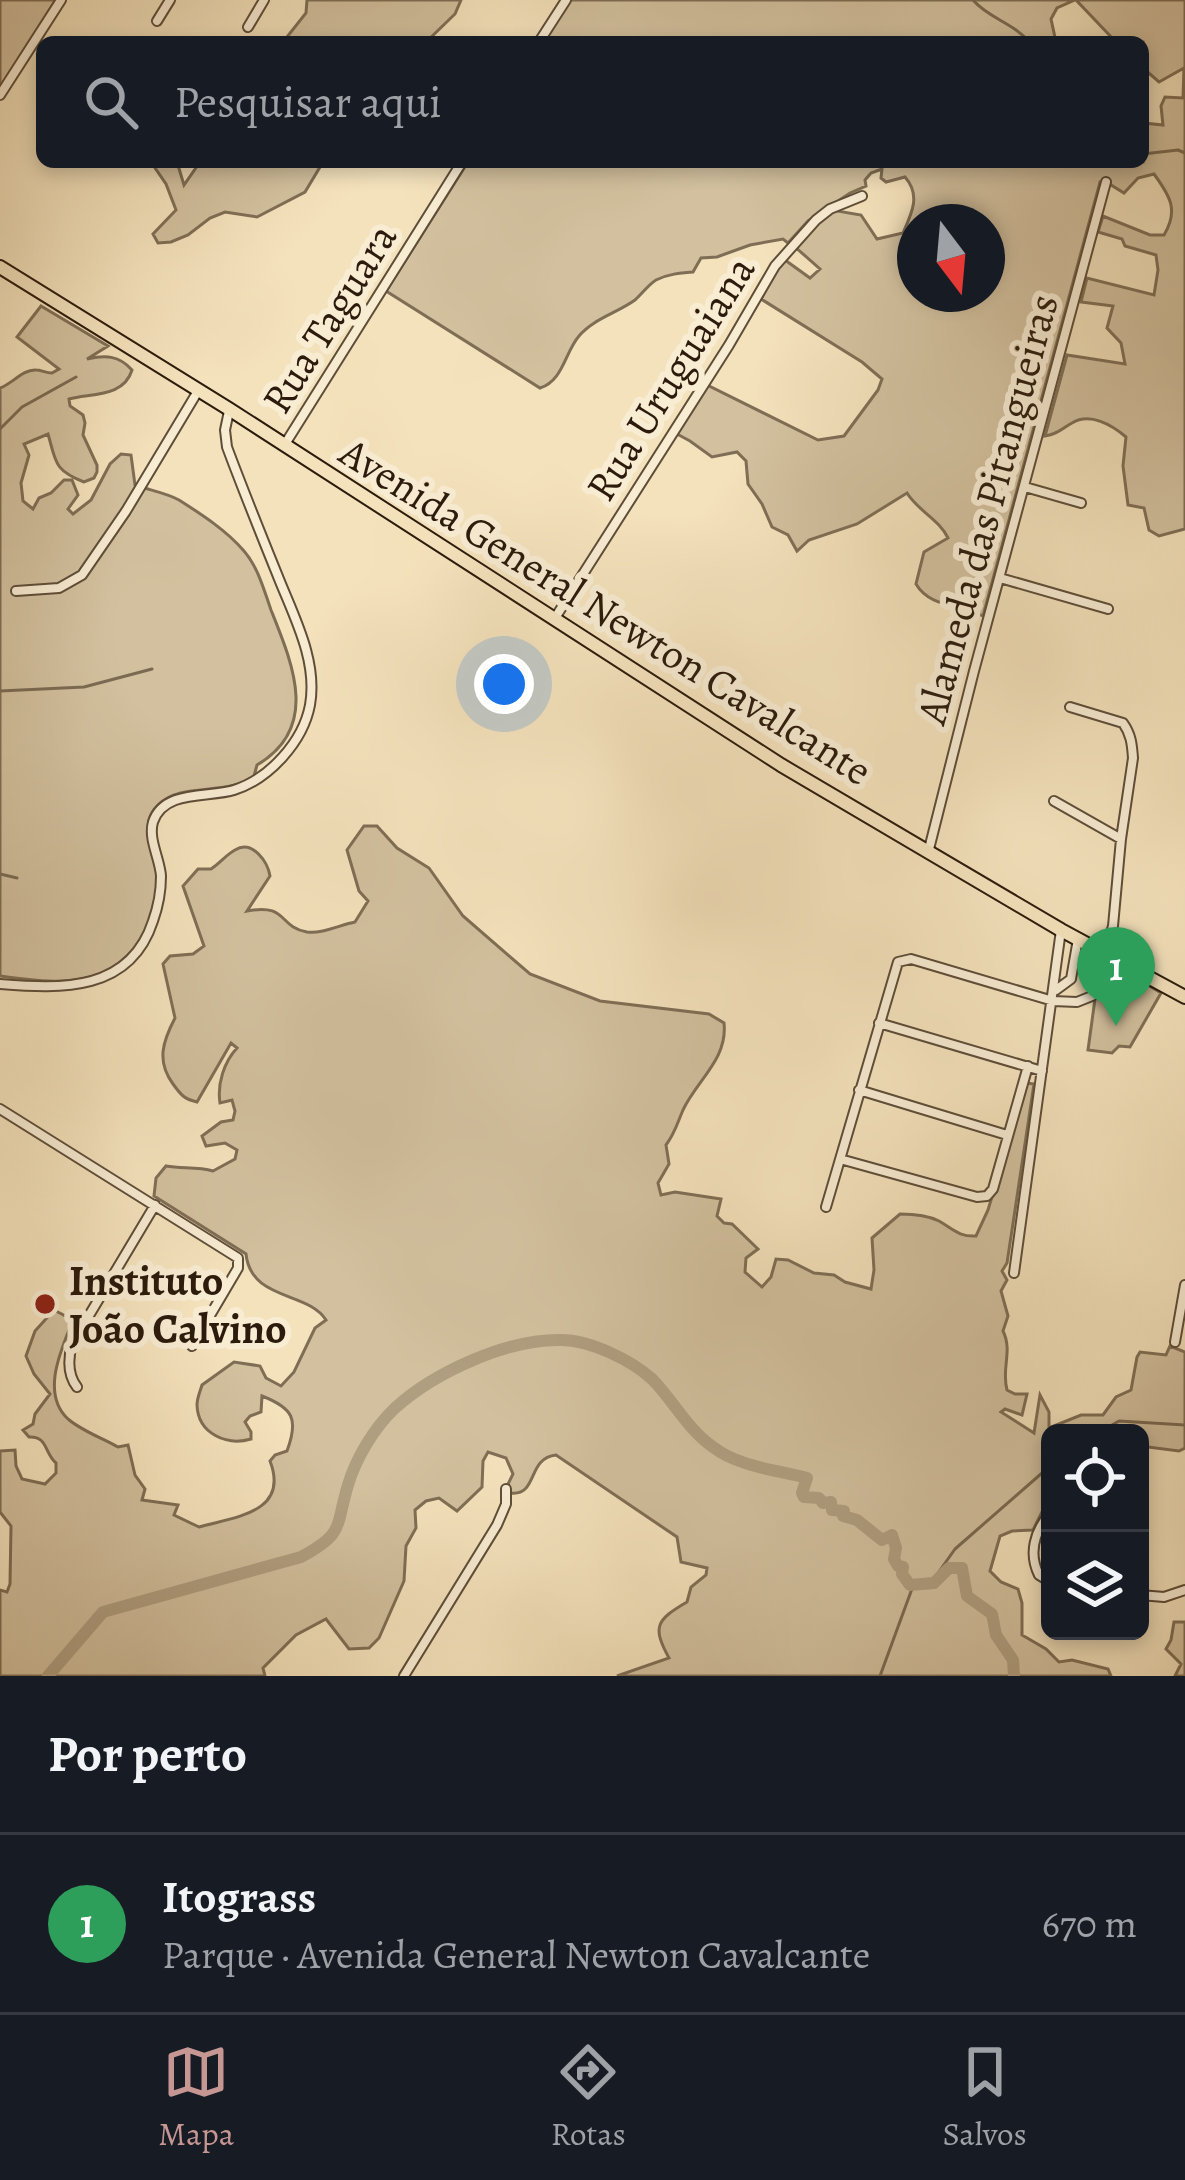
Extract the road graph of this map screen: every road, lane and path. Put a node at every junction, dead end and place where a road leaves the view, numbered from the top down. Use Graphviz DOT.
graph roads {
  1 [pos="61,0"];
  2 [pos="170,0"];
  3 [pos="265,0"];
  4 [pos="566,0"];
  5 [pos="157,21"];
  6 [pos="248,27"];
  7 [pos="38,36"];
  8 [pos="543,36"];
  9 [pos="36,39"];
  10 [pos="0,95"];
  11 [pos="458,168"];
  12 [pos="1106,182"];
  13 [pos="862,196"];
  14 [pos="0,267"];
  15 [pos="198,392"];
  16 [pos="229,409"];
  17 [pos="284,445"];
  18 [pos="1025,487"];
  19 [pos="1081,502"];
  20 [pos="1000,578"];
  21 [pos="16,591"];
  22 [pos="1108,609"];
  23 [pos="554,618"];
  24 [pos="1070,706"];
  25 [pos="1054,801"];
  26 [pos="1120,838"];
  27 [pos="928,853"];
  28 [pos="1061,930"];
  29 [pos="1078,939"];
  30 [pos="1108,955"];
  31 [pos="0,984"];
  32 [pos="1054,996"];
  33 [pos="1185,997"];
  34 [pos="879,1023"];
  35 [pos="1028,1066"];
  36 [pos="1025,1077"];
  37 [pos="1041,1077"];
  38 [pos="859,1090"];
  39 [pos="0,1108"];
  40 [pos="1007,1135"];
  41 [pos="840,1159"];
  42 [pos="155,1205"];
  43 [pos="826,1207"];
  44 [pos="1014,1273"];
  45 [pos="1185,1286"];
  46 [pos="1175,1342"];
  47 [pos="192,1346"];
  48 [pos="77,1387"];
  49 [pos="506,1489"];
  50 [pos="1041,1528"];
  51 [pos="1041,1576"];
  52 [pos="1185,1590"];
  53 [pos="1149,1596"];
  54 [pos="404,1676"];
  1 -- 7 [label="street"];
  2 -- 5 [label="street"];
  3 -- 6 [label="street"];
  4 -- 8 [label="street"];
  9 -- 10 [label="street"];
  11 -- 17 [label="street, Rua Taguara"];
  12 -- 18 [label="street, Alameda das Pitangueiras"];
  13 -- 23 [label="street, Rua Uruguaiana"];
  14 -- 15 [label="main road, Avenida General Newton Cavalcante"];
  15 -- 16 [label="main road, Avenida General Newton Cavalcante"];
  15 -- 21 [label="street"];
  16 -- 17 [label="main road, Avenida General Newton Cavalcante"];
  16 -- 31 [label="street"];
  17 -- 23 [label="main road, Avenida General Newton Cavalcante"];
  18 -- 19 [label="street"];
  18 -- 20 [label="street, Alameda das Pitangueiras"];
  20 -- 22 [label="street"];
  20 -- 27 [label="street, Alameda das Pitangueiras"];
  23 -- 27 [label="main road, Avenida General Newton Cavalcante"];
  24 -- 26 [label="street"];
  25 -- 26 [label="street"];
  26 -- 30 [label="street"];
  27 -- 28 [label="main road, Avenida General Newton Cavalcante"];
  28 -- 29 [label="main road, Avenida General Newton Cavalcante"];
  28 -- 32 [label="street"];
  29 -- 30 [label="main road, Avenida General Newton Cavalcante"];
  29 -- 32 [label="street"];
  30 -- 32 [label="street"];
  30 -- 33 [label="main road, Avenida General Newton Cavalcante"];
  32 -- 34 [label="street"];
  32 -- 37 [label="street"];
  34 -- 35 [label="street"];
  34 -- 38 [label="street"];
  35 -- 36 [label="street"];
  35 -- 37 [label="street"];
  36 -- 37 [label="street"];
  36 -- 40 [label="street"];
  37 -- 44 [label="street"];
  38 -- 40 [label="street"];
  38 -- 41 [label="street"];
  39 -- 42 [label="street"];
  40 -- 41 [label="street"];
  41 -- 43 [label="street"];
  42 -- 47 [label="street"];
  42 -- 48 [label="street"];
  45 -- 46 [label="street"];
  49 -- 54 [label="street"];
  50 -- 51 [label="street"];
  52 -- 53 [label="street"];
}
